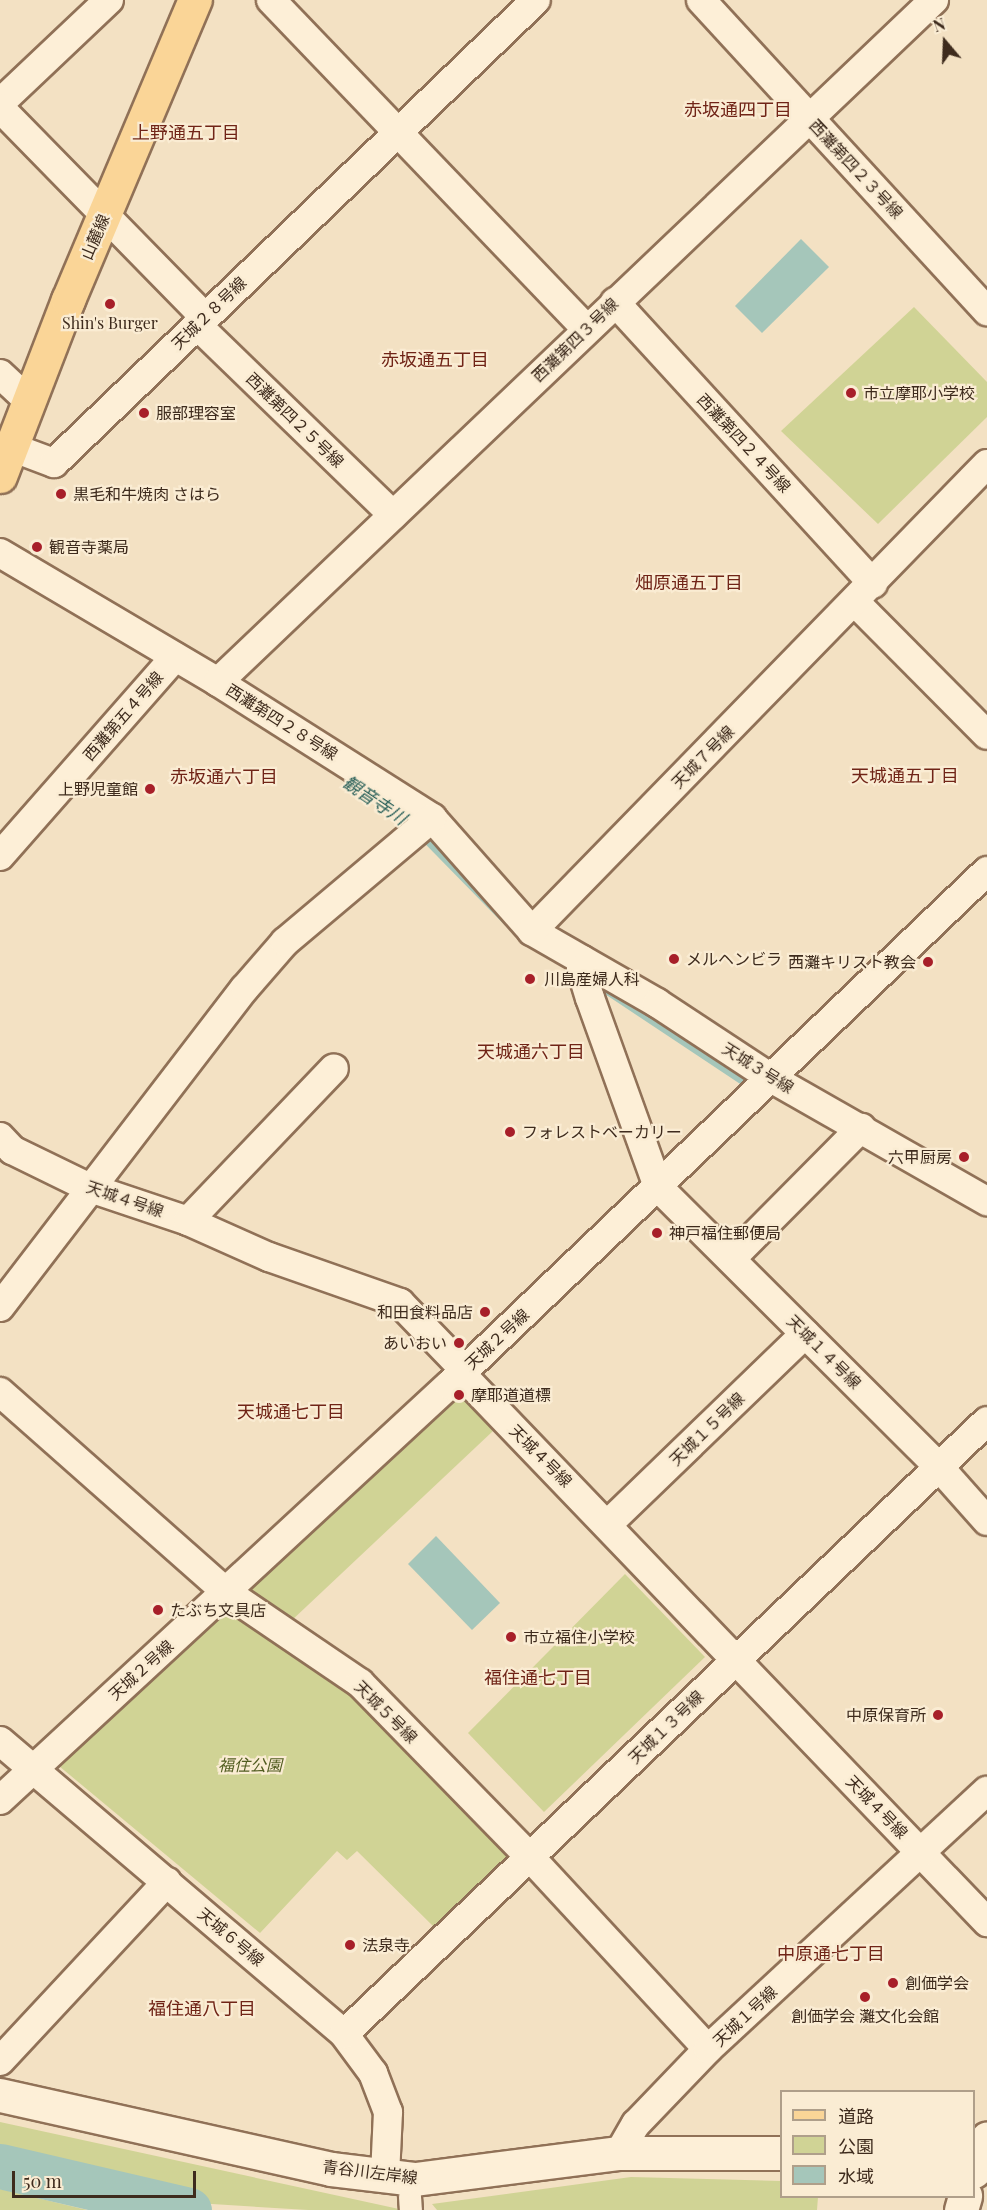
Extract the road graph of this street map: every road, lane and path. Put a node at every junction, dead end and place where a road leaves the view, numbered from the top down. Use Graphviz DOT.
graph roads {
  1 [pos="109,0"];
  2 [pos="195,0"];
  3 [pos="271,0"];
  4 [pos="536,0"];
  5 [pos="701,0"];
  6 [pos="934,0"];
  7 [pos="0,103"];
  8 [pos="0,108"];
  9 [pos="809,119"];
  10 [pos="399,130"];
  11 [pos="104,214"];
  12 [pos="615,302"];
  13 [pos="987,311"];
  14 [pos="201,321"];
  15 [pos="586,329"];
  16 [pos="0,374"];
  17 [pos="28,400"];
  18 [pos="5,462"];
  19 [pos="987,464"];
  20 [pos="393,515"];
  21 [pos="0,553"];
  22 [pos="864,593"];
  23 [pos="168,664"];
  24 [pos="218,682"];
  25 [pos="987,735"];
  26 [pos="423,825"];
  27 [pos="0,856"];
  28 [pos="987,870"];
  29 [pos="532,931"];
  30 [pos="582,965"];
  31 [pos="334,1068"];
  32 [pos="771,1078"];
  33 [pos="861,1128"];
  34 [pos="4,1151"];
  35 [pos="658,1187"];
  36 [pos="90,1188"];
  37 [pos="987,1201"];
  38 [pos="188,1221"];
  39 [pos="731,1258"];
  40 [pos="0,1307"];
  41 [pos="805,1334"];
  42 [pos="461,1374"];
  43 [pos="0,1392"];
  44 [pos="987,1421"];
  45 [pos="939,1467"];
  46 [pos="987,1521"];
  47 [pos="608,1524"];
  48 [pos="226,1592"];
  49 [pos="736,1660"];
  50 [pos="0,1741"];
  51 [pos="33,1770"];
  52 [pos="987,1791"];
  53 [pos="0,1800"];
  54 [pos="921,1854"];
  55 [pos="529,1856"];
  56 [pos="167,1882"];
  57 [pos="987,1922"];
  58 [pos="344,2034"];
  59 [pos="708,2049"];
  60 [pos="0,2061"];
  61 [pos="0,2095"];
  62 [pos="987,2138"];
  63 [pos="619,2153"];
  64 [pos="780,2153"];
  65 [pos="975,2168"];
  66 [pos="385,2176"];
  1 -- 7 [label="street"];
  2 -- 11 [label="main road, 山麓線"];
  3 -- 10 [label="street"];
  4 -- 10 [label="street, 天城２８号線"];
  5 -- 9 [label="street, 西灘第四２３号線"];
  6 -- 9 [label="street, 西灘第四３号線"];
  8 -- 11 [label="street, 西灘第四２５号線"];
  9 -- 12 [label="street, 西灘第四３号線"];
  9 -- 13 [label="street, 西灘第四２３号線"];
  10 -- 14 [label="street, 天城２８号線"];
  10 -- 15 [label="street"];
  11 -- 14 [label="street, 西灘第四２５号線"];
  11 -- 17 [label="main road, 山麓線"];
  12 -- 15 [label="street, 西灘第四３号線"];
  12 -- 22 [label="street, 西灘第四２４号線"];
  14 -- 18 [label="street, 天城２８号線"];
  14 -- 20 [label="street, 西灘第四２５号線"];
  15 -- 20 [label="street, 西灘第四３号線"];
  16 -- 17 [label="street"];
  17 -- 18 [label="main road, 山麓線"];
  19 -- 22 [label="street, 天城７号線"];
  20 -- 24 [label="street, 西灘第四３号線"];
  21 -- 23 [label="street, 西灘第四２８号線"];
  22 -- 25 [label="street, 西灘第四２４号線"];
  22 -- 29 [label="street, 天城７号線"];
  23 -- 24 [label="street, 西灘第四２８号線"];
  23 -- 27 [label="street, 西灘第五４号線"];
  24 -- 26 [label="street, 西灘第四２８号線"];
  26 -- 29 [label="street, 西灘第四２８号線"];
  26 -- 36 [label="street"];
  28 -- 32 [label="street, 天城２号線"];
  29 -- 30 [label="street, 天城３号線"];
  30 -- 32 [label="street, 天城３号線"];
  30 -- 35 [label="street"];
  31 -- 38 [label="street"];
  32 -- 33 [label="street, 天城３号線"];
  32 -- 35 [label="street, 天城２号線"];
  33 -- 37 [label="street, 天城３号線"];
  33 -- 39 [label="street"];
  34 -- 36 [label="street, 天城４号線"];
  35 -- 39 [label="street, 天城１４号線"];
  35 -- 42 [label="street, 天城２号線"];
  36 -- 38 [label="street, 天城４号線"];
  36 -- 40 [label="street"];
  38 -- 42 [label="street, 天城４号線"];
  39 -- 41 [label="street, 天城１４号線"];
  41 -- 45 [label="street, 天城１４号線"];
  41 -- 47 [label="street, 天城１５号線"];
  42 -- 47 [label="street, 天城４号線"];
  42 -- 48 [label="street, 天城２号線"];
  43 -- 48 [label="street, 天城５号線"];
  44 -- 45 [label="street, 天城１３号線"];
  45 -- 46 [label="street, 天城１４号線"];
  45 -- 49 [label="street, 天城１３号線"];
  47 -- 49 [label="street, 天城４号線"];
  48 -- 51 [label="street, 天城２号線"];
  48 -- 55 [label="street, 天城５号線"];
  49 -- 54 [label="street, 天城４号線"];
  49 -- 55 [label="street, 天城１３号線"];
  50 -- 51 [label="street, 天城６号線"];
  51 -- 53 [label="street, 天城２号線"];
  51 -- 56 [label="street, 天城６号線"];
  52 -- 54 [label="street, 天城１号線"];
  54 -- 57 [label="street, 天城４号線"];
  54 -- 59 [label="street, 天城１号線"];
  55 -- 58 [label="street, 天城１３号線"];
  55 -- 59 [label="street, 天城５号線"];
  56 -- 58 [label="street, 天城６号線"];
  56 -- 60 [label="street"];
  58 -- 66 [label="street, 天城６号線"];
  59 -- 63 [label="street, 天城１号線"];
  61 -- 66 [label="street, 青谷川左岸線"];
  62 -- 65 [label="street"];
  63 -- 64 [label="street, 青谷川左岸線"];
  63 -- 66 [label="street, 青谷川左岸線"];
}
